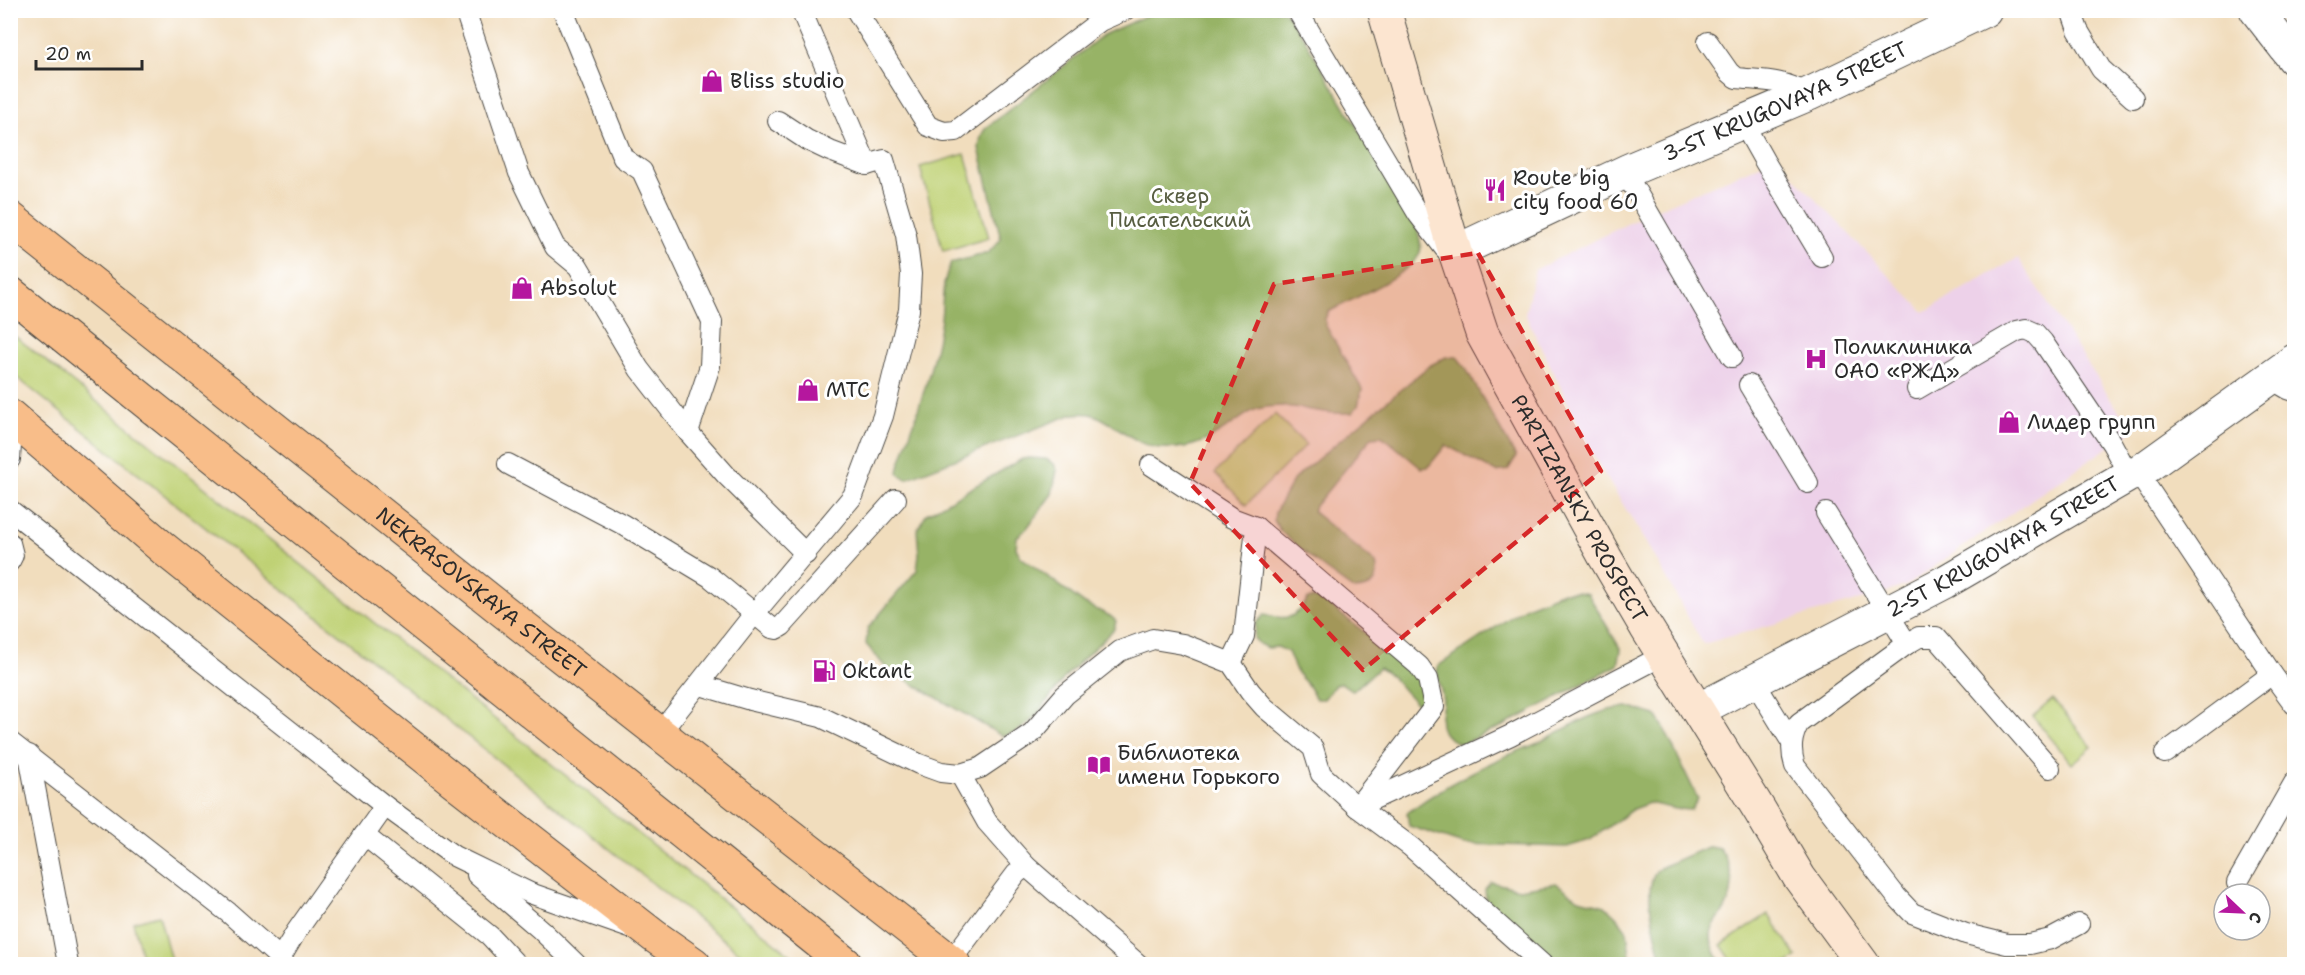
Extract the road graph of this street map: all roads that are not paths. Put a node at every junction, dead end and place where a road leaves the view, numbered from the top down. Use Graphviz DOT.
graph roads {
  1 [pos="465,10"];
  2 [pos="563,10"];
  3 [pos="801,10"];
  4 [pos="856,10"];
  5 [pos="1125,10"];
  6 [pos="1297,10"];
  7 [pos="1384,10"];
  8 [pos="1984,10"];
  9 [pos="2071,10"];
  10 [pos="2256,10"];
  11 [pos="1708,42"];
  12 [pos="2295,59"];
  13 [pos="1809,94"];
  14 [pos="2133,98"];
  15 [pos="778,121"];
  16 [pos="1742,121"];
  17 [pos="867,165"];
  18 [pos="1624,172"];
  19 [pos="10,218"];
  20 [pos="1455,252"];
  21 [pos="1822,257"];
  22 [pos="10,293"];
  23 [pos="1732,357"];
  24 [pos="2287,377"];
  25 [pos="1749,385"];
  26 [pos="1917,389"];
  27 [pos="12,417"];
  28 [pos="688,432"];
  29 [pos="10,459"];
  30 [pos="508,464"];
  31 [pos="1151,465"];
  32 [pos="2133,474"];
  33 [pos="1808,483"];
  34 [pos="896,499"];
  35 [pos="10,510"];
  36 [pos="1826,513"];
  37 [pos="1256,527"];
  38 [pos="10,543"];
  39 [pos="806,554"];
  40 [pos="10,561"];
  41 [pos="1888,611"];
  42 [pos="754,614"];
  43 [pos="1907,644"];
  44 [pos="1664,655"];
  45 [pos="1231,663"];
  46 [pos="2272,674"];
  47 [pos="1754,681"];
  48 [pos="700,685"];
  49 [pos="2295,704"];
  50 [pos="1698,710"];
  51 [pos="660,734"];
  52 [pos="10,742"];
  53 [pos="1792,743"];
  54 [pos="2165,753"];
  55 [pos="28,754"];
  56 [pos="2050,768"];
  57 [pos="960,774"];
  58 [pos="2295,783"];
  59 [pos="386,806"];
  60 [pos="1357,807"];
  61 [pos="364,835"];
  62 [pos="454,856"];
  63 [pos="1026,866"];
  64 [pos="2238,882"];
  65 [pos="2079,924"];
  66 [pos="654,936"];
  67 [pos="281,963"];
  68 [pos="952,963"];
  69 [pos="68,964"];
  70 [pos="516,964"];
  71 [pos="576,964"];
  72 [pos="694,964"];
  73 [pos="846,964"];
  74 [pos="1138,964"];
  75 [pos="1542,964"];
  76 [pos="1863,964"];
  1 -- 28 [label="lane"];
  2 -- 28 [label="lane"];
  3 -- 17 [label="lane"];
  4 -- 5 [label="lane"];
  6 -- 20 [label="lane"];
  7 -- 20 [label="main road, PARTIZANSKY PROSPECT"];
  8 -- 13 [label="street, 3-ST KRUGOVAYA STREET"];
  9 -- 14 [label="lane"];
  10 -- 12 [label="street"];
  11 -- 13 [label="lane"];
  13 -- 16 [label="street, 3-ST KRUGOVAYA STREET"];
  15 -- 17 [label="lane"];
  16 -- 18 [label="street, 3-ST KRUGOVAYA STREET"];
  16 -- 21 [label="lane"];
  17 -- 39 [label="lane"];
  18 -- 20 [label="street, 3-ST KRUGOVAYA STREET"];
  18 -- 23 [label="lane"];
  19 -- 51 [label="main road, NEKRASOVSKAYA STREET"];
  20 -- 44 [label="main road, PARTIZANSKY PROSPECT"];
  22 -- 73 [label="main road"];
  24 -- 32 [label="street, 2-ST KRUGOVAYA STREET"];
  25 -- 33 [label="lane"];
  26 -- 32 [label="lane"];
  27 -- 29 [label="lane"];
  27 -- 66 [label="main road"];
  28 -- 39 [label="lane"];
  30 -- 42 [label="lane"];
  31 -- 37 [label="lane"];
  32 -- 41 [label="street, 2-ST KRUGOVAYA STREET"];
  32 -- 46 [label="lane"];
  34 -- 42 [label="lane"];
  35 -- 59 [label="lane"];
  36 -- 41 [label="lane"];
  37 -- 45 [label="lane"];
  37 -- 60 [label="lane"];
  38 -- 40 [label="lane"];
  39 -- 42 [label="lane"];
  41 -- 43 [label="lane"];
  41 -- 47 [label="street, 2-ST KRUGOVAYA STREET"];
  42 -- 48 [label="lane"];
  43 -- 53 [label="lane"];
  43 -- 56 [label="lane"];
  44 -- 50 [label="main road, PARTIZANSKY PROSPECT"];
  44 -- 60 [label="lane"];
  45 -- 57 [label="lane"];
  45 -- 60 [label="lane"];
  46 -- 49 [label="lane"];
  46 -- 54 [label="lane"];
  47 -- 50 [label="street, 2-ST KRUGOVAYA STREET"];
  47 -- 53 [label="lane"];
  48 -- 51 [label="lane"];
  48 -- 57 [label="lane"];
  50 -- 76 [label="main road, PARTIZANSKY PROSPECT"];
  51 -- 68 [label="main road, NEKRASOVSKAYA STREET"];
  52 -- 55 [label="lane"];
  53 -- 65 [label="lane"];
  55 -- 67 [label="lane"];
  55 -- 69 [label="lane"];
  57 -- 63 [label="lane"];
  58 -- 64 [label="lane"];
  59 -- 61 [label="lane"];
  59 -- 62 [label="lane"];
  60 -- 75 [label="lane"];
  61 -- 67 [label="lane"];
  61 -- 70 [label="lane"];
  62 -- 66 [label="lane"];
  62 -- 71 [label="lane"];
  63 -- 68 [label="lane"];
  63 -- 74 [label="lane"];
  66 -- 72 [label="main road"];
}
